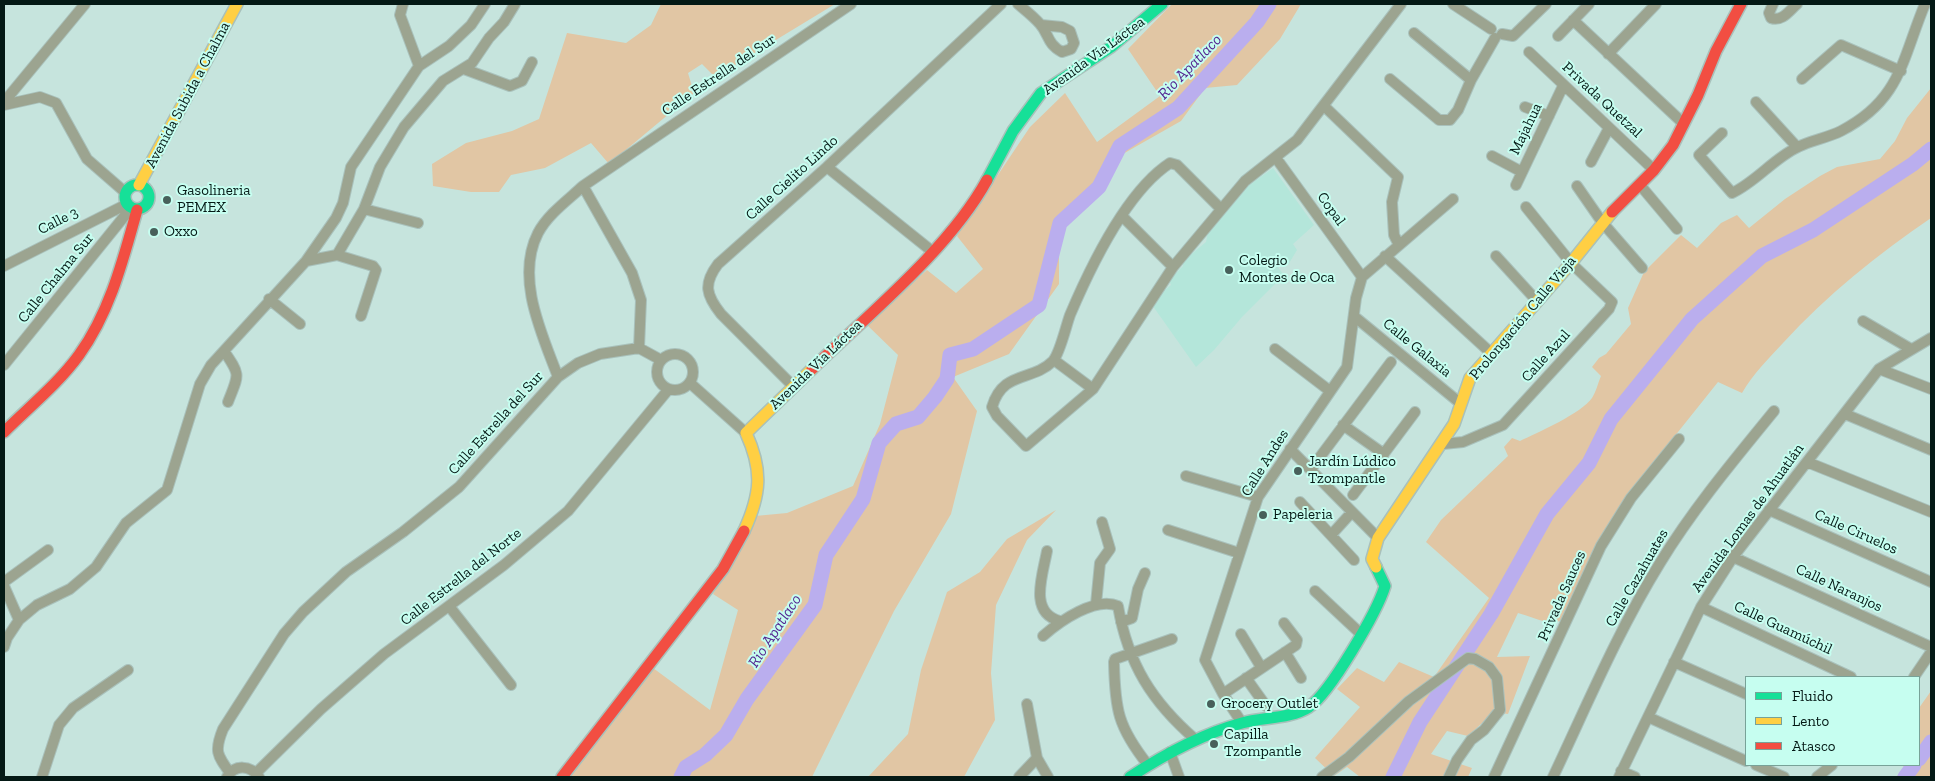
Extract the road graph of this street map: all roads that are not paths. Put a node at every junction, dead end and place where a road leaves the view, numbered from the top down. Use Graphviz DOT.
graph roads {
  1 [pos="85,4"];
  2 [pos="237,4"];
  3 [pos="402,4"];
  4 [pos="485,4"];
  5 [pos="514,4"];
  6 [pos="851,4"];
  7 [pos="1001,4"];
  8 [pos="1018,4"];
  9 [pos="1162,4"];
  10 [pos="1401,4"];
  11 [pos="1453,4"];
  12 [pos="1546,4"];
  13 [pos="1589,4"];
  14 [pos="1656,4"];
  15 [pos="1741,4"];
  16 [pos="1773,4"];
  17 [pos="1797,4"];
  18 [pos="1924,4"];
  19 [pos="1572,20"];
  20 [pos="1041,25"];
  21 [pos="1414,33"];
  22 [pos="1496,34"];
  23 [pos="1558,36"];
  24 [pos="1529,52"];
  25 [pos="1608,54"];
  26 [pos="532,62"];
  27 [pos="419,66"];
  28 [pos="464,69"];
  29 [pos="1901,71"];
  30 [pos="1390,79"];
  31 [pos="1802,79"];
  32 [pos="1471,80"];
  33 [pos="1563,86"];
  34 [pos="1756,102"];
  35 [pos="4,104"];
  36 [pos="1324,106"];
  37 [pos="1525,107"];
  38 [pos="1549,116"];
  39 [pos="1684,124"];
  40 [pos="1609,128"];
  41 [pos="1722,133"];
  42 [pos="1797,147"];
  43 [pos="1492,156"];
  44 [pos="1276,158"];
  45 [pos="1590,162"];
  46 [pos="827,168"];
  47 [pos="1654,170"];
  48 [pos="1522,172"];
  49 [pos="139,185"];
  50 [pos="1516,185"];
  51 [pos="1640,185"];
  52 [pos="583,186"];
  53 [pos="1577,186"];
  54 [pos="1453,199"];
  55 [pos="130,204"];
  56 [pos="1526,207"];
  57 [pos="364,209"];
  58 [pos="1220,209"];
  59 [pos="1123,217"];
  60 [pos="418,222"];
  61 [pos="1602,222"];
  62 [pos="1677,229"];
  63 [pos="1399,245"];
  64 [pos="934,252"];
  65 [pos="337,255"];
  66 [pos="1385,256"];
  67 [pos="1496,256"];
  68 [pos="306,261"];
  69 [pos="1571,262"];
  70 [pos="4,266"];
  71 [pos="1173,267"];
  72 [pos="1642,268"];
  73 [pos="1362,277"];
  74 [pos="269,299"];
  75 [pos="1537,301"];
  76 [pos="361,316"];
  77 [pos="1355,317"];
  78 [pos="1863,321"];
  79 [pos="300,324"];
  80 [pos="1931,338"];
  81 [pos="639,348"];
  82 [pos="1276,349"];
  83 [pos="1910,349"];
  84 [pos="224,351"];
  85 [pos="1491,353"];
  86 [pos="661,360"];
  87 [pos="1054,360"];
  88 [pos="1391,362"];
  89 [pos="4,365"];
  90 [pos="1879,369"];
  91 [pos="558,377"];
  92 [pos="690,383"];
  93 [pos="794,387"];
  94 [pos="1093,388"];
  95 [pos="1931,389"];
  96 [pos="668,390"];
  97 [pos="1330,391"];
  98 [pos="228,402"];
  99 [pos="1460,403"];
  100 [pos="1774,411"];
  101 [pos="1415,412"];
  102 [pos="1845,414"];
  103 [pos="1343,426"];
  104 [pos="4,432"];
  105 [pos="746,432"];
  106 [pos="1679,439"];
  107 [pos="1443,444"];
  108 [pos="1290,449"];
  109 [pos="1931,450"];
  110 [pos="1384,454"];
  111 [pos="1807,462"];
  112 [pos="1312,469"];
  113 [pos="1186,476"];
  114 [pos="1354,495"];
  115 [pos="1258,497"];
  116 [pos="1300,502"];
  117 [pos="1769,510"];
  118 [pos="1352,512"];
  119 [pos="1931,512"];
  120 [pos="1102,522"];
  121 [pos="1168,530"];
  122 [pos="1332,534"];
  123 [pos="1378,538"];
  124 [pos="48,550"];
  125 [pos="1047,551"];
  126 [pos="1239,553"];
  127 [pos="1734,557"];
  128 [pos="1354,560"];
  129 [pos="1145,573"];
  130 [pos="4,582"];
  131 [pos="1931,582"];
  132 [pos="4,586"];
  133 [pos="1315,591"];
  134 [pos="1096,604"];
  135 [pos="449,606"];
  136 [pos="1701,607"];
  137 [pos="19,620"];
  138 [pos="1060,621"];
  139 [pos="1121,622"];
  140 [pos="1284,623"];
  141 [pos="1241,634"];
  142 [pos="1361,634"];
  143 [pos="1043,636"];
  144 [pos="1172,639"];
  145 [pos="4,647"];
  146 [pos="1931,647"];
  147 [pos="1285,652"];
  148 [pos="1931,652"];
  149 [pos="1131,654"];
  150 [pos="1674,662"];
  151 [pos="1261,667"];
  152 [pos="128,670"];
  153 [pos="1849,676"];
  154 [pos="1915,676"];
  155 [pos="1246,678"];
  156 [pos="1301,678"];
  157 [pos="511,685"];
  158 [pos="1223,694"];
  159 [pos="1745,694"];
  160 [pos="1027,704"];
  161 [pos="1266,706"];
  162 [pos="1648,717"];
  163 [pos="1242,723"];
  164 [pos="1196,740"];
  165 [pos="1170,752"];
  166 [pos="1037,758"];
  167 [pos="1745,760"];
  168 [pos="1148,765"];
  169 [pos="1758,766"];
  170 [pos="1831,766"];
  171 [pos="1620,774"];
  172 [pos="228,775"];
  173 [pos="257,775"];
  174 [pos="42,777"];
  175 [pos="562,777"];
  176 [pos="1019,777"];
  177 [pos="1048,777"];
  178 [pos="1130,777"];
  179 [pos="1179,777"];
  180 [pos="1322,777"];
  181 [pos="1449,777"];
  182 [pos="1494,777"];
  183 [pos="1553,777"];
  184 [pos="1635,777"];
  185 [pos="1784,777"];
  186 [pos="1817,777"];
  1 -- 35 [label="street"];
  2 -- 49 [label="street, Avenida Subida a Chalma"];
  3 -- 27 [label="street"];
  4 -- 27 [label="street"];
  5 -- 28 [label="street"];
  6 -- 52 [label="street, Calle Estrella del Sur"];
  7 -- 46 [label="street, Calle Cielito Lindo"];
  8 -- 20 [label="street"];
  9 -- 64 [label="street, Avenida Vía Láctea"];
  10 -- 36 [label="street"];
  11 -- 22 [label="street"];
  12 -- 22 [label="street"];
  13 -- 19 [label="street"];
  14 -- 25 [label="street"];
  15 -- 39 [label="street, Prolongación Calle Vieja"];
  16 -- 17 [label="street"];
  18 -- 29 [label="street"];
  19 -- 23 [label="street"];
  19 -- 25 [label="street"];
  21 -- 32 [label="street"];
  22 -- 32 [label="street"];
  24 -- 33 [label="street, Privada Quetzal"];
  25 -- 39 [label="street"];
  26 -- 28 [label="street"];
  27 -- 68 [label="street"];
  28 -- 57 [label="street"];
  29 -- 31 [label="street"];
  29 -- 42 [label="street"];
  30 -- 32 [label="street"];
  33 -- 38 [label="street, Majahua"];
  33 -- 40 [label="street, Privada Quetzal"];
  34 -- 42 [label="street"];
  35 -- 55 [label="street"];
  36 -- 44 [label="street"];
  36 -- 63 [label="street"];
  37 -- 38 [label="street"];
  38 -- 48 [label="street, Majahua"];
  39 -- 47 [label="street, Prolongación Calle Vieja"];
  40 -- 45 [label="street"];
  40 -- 47 [label="street, Privada Quetzal"];
  41 -- 42 [label="street"];
  43 -- 48 [label="street"];
  44 -- 58 [label="street"];
  44 -- 73 [label="street, Copal"];
  46 -- 64 [label="street"];
  46 -- 93 [label="street, Calle Cielito Lindo"];
  47 -- 51 [label="street, Prolongación Calle Vieja"];
  48 -- 50 [label="street, Majahua"];
  49 -- 55 [label="street"];
  49 -- 55 [label="street"];
  51 -- 61 [label="street, Prolongación Calle Vieja"];
  51 -- 62 [label="street"];
  52 -- 81 [label="street"];
  52 -- 91 [label="street, Calle Estrella del Sur"];
  53 -- 61 [label="street"];
  54 -- 63 [label="street"];
  55 -- 70 [label="street, Calle 3"];
  55 -- 89 [label="street, Calle Chalma Sur"];
  55 -- 104 [label="street"];
  56 -- 69 [label="street, Calle Azul"];
  57 -- 60 [label="street"];
  57 -- 65 [label="street"];
  58 -- 59 [label="street"];
  58 -- 71 [label="street"];
  59 -- 71 [label="street"];
  59 -- 87 [label="street"];
  61 -- 69 [label="street, Prolongación Calle Vieja"];
  61 -- 72 [label="street"];
  63 -- 66 [label="street"];
  64 -- 93 [label="street, Avenida Vía Láctea"];
  65 -- 68 [label="street"];
  65 -- 76 [label="street"];
  66 -- 73 [label="street"];
  66 -- 85 [label="street"];
  67 -- 75 [label="street"];
  68 -- 74 [label="street"];
  69 -- 75 [label="street, Prolongación Calle Vieja"];
  69 -- 107 [label="street, Calle Azul"];
  71 -- 94 [label="street"];
  73 -- 77 [label="street, Calle Andes"];
  74 -- 79 [label="street"];
  74 -- 84 [label="street"];
  75 -- 85 [label="street, Prolongación Calle Vieja"];
  77 -- 97 [label="street, Calle Andes"];
  77 -- 99 [label="street, Calle Galaxia"];
  78 -- 83 [label="street"];
  80 -- 83 [label="street, Avenida Lomas de Ahuatlán"];
  81 -- 86 [label="street"];
  81 -- 91 [label="street"];
  82 -- 97 [label="street"];
  83 -- 90 [label="street, Avenida Lomas de Ahuatlán"];
  84 -- 98 [label="street"];
  84 -- 137 [label="street"];
  85 -- 99 [label="street, Prolongación Calle Vieja"];
  86 -- 92 [label="street"];
  86 -- 96 [label="street"];
  87 -- 94 [label="street"];
  87 -- 94 [label="street"];
  88 -- 103 [label="street"];
  90 -- 95 [label="street"];
  90 -- 102 [label="street, Avenida Lomas de Ahuatlán"];
  91 -- 172 [label="street, Calle Estrella del Sur"];
  92 -- 96 [label="street"];
  92 -- 105 [label="street"];
  93 -- 105 [label="street, Avenida Vía Láctea"];
  96 -- 135 [label="street, Calle Estrella del Norte"];
  97 -- 108 [label="street, Calle Andes"];
  99 -- 107 [label="street, Prolongación Calle Vieja"];
  100 -- 183 [label="street, Calle Cazahuates"];
  101 -- 110 [label="street"];
  102 -- 109 [label="street"];
  102 -- 111 [label="street, Avenida Lomas de Ahuatlán"];
  103 -- 110 [label="street"];
  103 -- 112 [label="street"];
  105 -- 175 [label="street"];
  106 -- 182 [label="street, Privada Sauces"];
  107 -- 123 [label="street, Prolongación Calle Vieja"];
  108 -- 112 [label="street"];
  108 -- 115 [label="street, Calle Andes"];
  110 -- 114 [label="street"];
  111 -- 117 [label="street, Avenida Lomas de Ahuatlán"];
  111 -- 119 [label="street"];
  112 -- 118 [label="street"];
  113 -- 115 [label="street"];
  115 -- 126 [label="street, Calle Andes"];
  116 -- 122 [label="street"];
  117 -- 127 [label="street, Avenida Lomas de Ahuatlán"];
  117 -- 131 [label="street, Calle Ciruelos"];
  118 -- 122 [label="street"];
  118 -- 123 [label="street"];
  120 -- 134 [label="street"];
  121 -- 126 [label="street"];
  122 -- 128 [label="street"];
  123 -- 142 [label="street, Prolongación Calle Vieja"];
  124 -- 130 [label="street"];
  125 -- 138 [label="street"];
  126 -- 158 [label="street, Calle Andes"];
  127 -- 136 [label="street, Avenida Lomas de Ahuatlán"];
  127 -- 146 [label="street, Calle Naranjos"];
  129 -- 139 [label="street"];
  132 -- 137 [label="street"];
  133 -- 142 [label="street"];
  134 -- 138 [label="street"];
  134 -- 139 [label="street"];
  135 -- 157 [label="street"];
  135 -- 173 [label="street, Calle Estrella del Norte"];
  136 -- 150 [label="street, Avenida Lomas de Ahuatlán"];
  136 -- 153 [label="street, Calle Guamúchil"];
  137 -- 145 [label="street"];
  138 -- 143 [label="street"];
  139 -- 149 [label="street"];
  140 -- 147 [label="street"];
  141 -- 151 [label="street"];
  142 -- 163 [label="street, Prolongación Calle Vieja"];
  144 -- 149 [label="street"];
  147 -- 151 [label="street"];
  147 -- 156 [label="street"];
  148 -- 154 [label="street"];
  149 -- 164 [label="street"];
  149 -- 168 [label="street"];
  150 -- 159 [label="street"];
  150 -- 162 [label="street, Avenida Lomas de Ahuatlán"];
  151 -- 155 [label="street"];
  152 -- 174 [label="street"];
  155 -- 158 [label="street"];
  155 -- 161 [label="street"];
  158 -- 163 [label="street, Calle Andes"];
  160 -- 166 [label="street"];
  162 -- 167 [label="street"];
  162 -- 171 [label="street, Avenida Lomas de Ahuatlán"];
  163 -- 164 [label="street, Prolongación Calle Vieja"];
  164 -- 165 [label="street, Prolongación Calle Vieja"];
  165 -- 168 [label="street, Prolongación Calle Vieja"];
  165 -- 179 [label="street"];
  166 -- 176 [label="street"];
  166 -- 177 [label="street"];
  168 -- 178 [label="street, Prolongación Calle Vieja"];
  169 -- 185 [label="street"];
  170 -- 186 [label="street"];
  171 -- 184 [label="street"];
  172 -- 173 [label="street"];
  180 -- 181 [label="street"];
}
